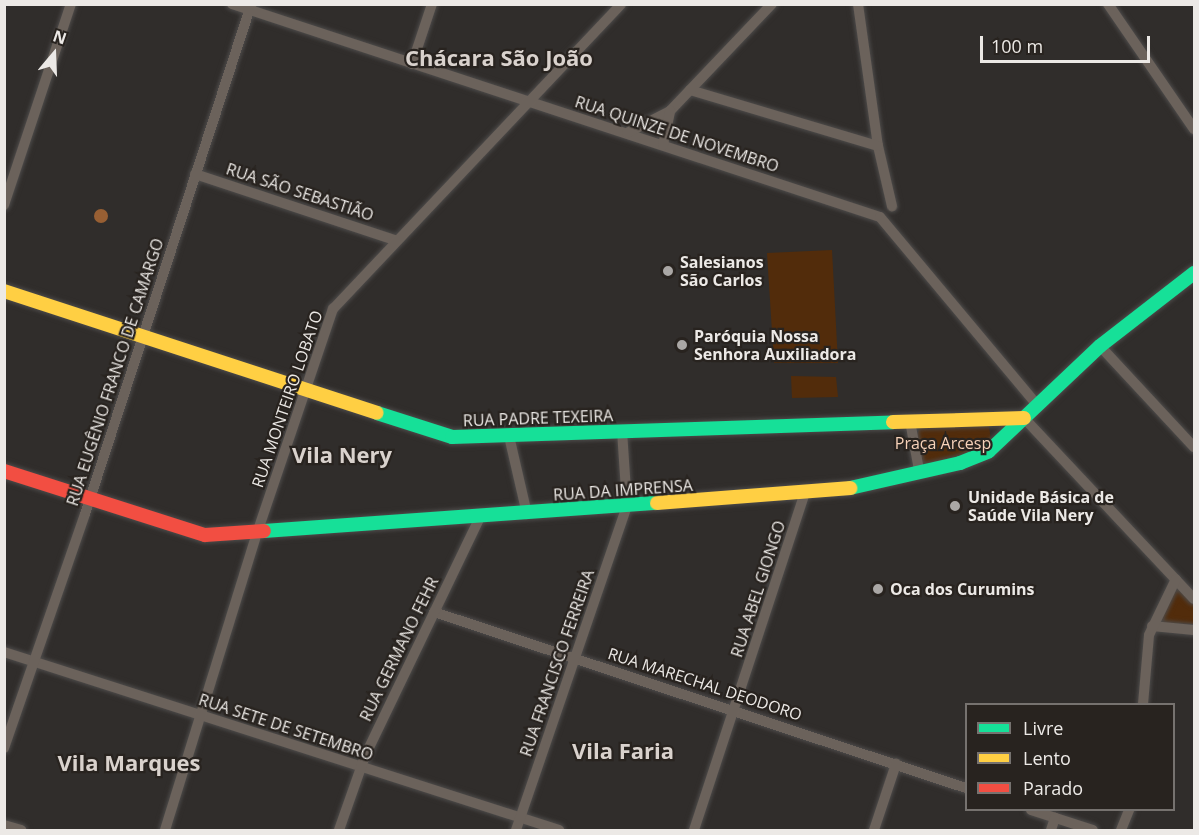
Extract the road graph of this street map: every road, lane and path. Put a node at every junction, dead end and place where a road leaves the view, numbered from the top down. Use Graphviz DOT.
graph roads {
  1 [pos="71,4"];
  2 [pos="232,4"];
  3 [pos="432,4"];
  4 [pos="621,4"];
  5 [pos="772,4"];
  6 [pos="858,4"];
  7 [pos="1108,4"];
  8 [pos="251,7"];
  9 [pos="412,64"];
  10 [pos="690,90"];
  11 [pos="531,101"];
  12 [pos="670,111"];
  13 [pos="1194,129"];
  14 [pos="627,134"];
  15 [pos="663,145"];
  16 [pos="878,146"];
  17 [pos="195,174"];
  18 [pos="4,205"];
  19 [pos="892,206"];
  20 [pos="395,240"];
  21 [pos="1194,273"];
  22 [pos="4,291"];
  23 [pos="142,335"];
  24 [pos="1100,346"];
  25 [pos="306,390"];
  26 [pos="1037,405"];
  27 [pos="985,417"];
  28 [pos="1024,418"];
  29 [pos="910,421"];
  30 [pos="622,431"];
  31 [pos="509,436"];
  32 [pos="993,447"];
  33 [pos="1194,447"];
  34 [pos="919,470"];
  35 [pos="4,471"];
  36 [pos="805,493"];
  37 [pos="90,499"];
  38 [pos="627,506"];
  39 [pos="527,514"];
  40 [pos="480,517"];
  41 [pos="257,533"];
  42 [pos="1176,579"];
  43 [pos="1194,599"];
  44 [pos="434,612"];
  45 [pos="1152,626"];
  46 [pos="1194,630"];
  47 [pos="4,652"];
  48 [pos="573,659"];
  49 [pos="34,661"];
  50 [pos="1143,703"];
  51 [pos="734,711"];
  52 [pos="203,715"];
  53 [pos="4,748"];
  54 [pos="896,764"];
  55 [pos="360,767"];
  56 [pos="965,788"];
  57 [pos="1034,811"];
  58 [pos="1130,811"];
  59 [pos="520,818"];
  60 [pos="1055,818"];
  61 [pos="4,825"];
  62 [pos="21,831"];
  63 [pos="165,831"];
  64 [pos="339,831"];
  65 [pos="516,831"];
  66 [pos="559,831"];
  67 [pos="694,831"];
  68 [pos="874,831"];
  69 [pos="1051,831"];
  70 [pos="1093,831"];
  71 [pos="1121,831"];
  1 -- 18 [label="street"];
  2 -- 8 [label="street, RUA QUINZE DE NOVEMBRO"];
  3 -- 9 [label="street"];
  4 -- 11 [label="street, RUA MONTEIRO LOBATO"];
  5 -- 10 [label="street"];
  6 -- 16 [label="street"];
  7 -- 13 [label="street"];
  8 -- 9 [label="street, RUA QUINZE DE NOVEMBRO"];
  8 -- 17 [label="street, RUA EUGÊNIO FRANCO DE CAMARGO"];
  9 -- 11 [label="street, RUA QUINZE DE NOVEMBRO"];
  10 -- 12 [label="street"];
  10 -- 16 [label="street"];
  11 -- 14 [label="street, RUA QUINZE DE NOVEMBRO"];
  11 -- 20 [label="street, RUA MONTEIRO LOBATO"];
  12 -- 14 [label="street"];
  12 -- 15 [label="street"];
  14 -- 15 [label="street, RUA QUINZE DE NOVEMBRO"];
  15 -- 26 [label="street, RUA QUINZE DE NOVEMBRO"];
  16 -- 19 [label="street"];
  17 -- 20 [label="street, RUA SÃO SEBASTIÃO"];
  17 -- 23 [label="street, RUA EUGÊNIO FRANCO DE CAMARGO"];
  20 -- 25 [label="street, RUA MONTEIRO LOBATO"];
  21 -- 24 [label="main road, RUA DA IMPRENSA"];
  22 -- 23 [label="main road, RUA PADRE TEXEIRA"];
  23 -- 25 [label="main road, RUA PADRE TEXEIRA"];
  23 -- 37 [label="street, RUA EUGÊNIO FRANCO DE CAMARGO"];
  24 -- 26 [label="main road, RUA DA IMPRENSA"];
  24 -- 33 [label="street"];
  25 -- 31 [label="main road, RUA PADRE TEXEIRA"];
  25 -- 41 [label="street, RUA MONTEIRO LOBATO"];
  26 -- 28 [label="main road, RUA DA IMPRENSA"];
  27 -- 28 [label="main road, RUA PADRE TEXEIRA"];
  27 -- 29 [label="main road, RUA PADRE TEXEIRA"];
  27 -- 32 [label="main road"];
  28 -- 32 [label="main road, RUA DA IMPRENSA"];
  28 -- 42 [label="street"];
  29 -- 30 [label="main road, RUA PADRE TEXEIRA"];
  29 -- 34 [label="street"];
  30 -- 31 [label="main road, RUA PADRE TEXEIRA"];
  30 -- 38 [label="street"];
  31 -- 39 [label="street"];
  32 -- 34 [label="main road, RUA DA IMPRENSA"];
  34 -- 36 [label="main road, RUA DA IMPRENSA"];
  35 -- 37 [label="main road"];
  36 -- 38 [label="main road, RUA DA IMPRENSA"];
  36 -- 51 [label="street, RUA ABEL GIONGO"];
  37 -- 41 [label="main road, RUA DA IMPRENSA"];
  37 -- 49 [label="street, RUA EUGÊNIO FRANCO DE CAMARGO"];
  38 -- 39 [label="main road, RUA DA IMPRENSA"];
  38 -- 48 [label="street, RUA FRANCISCO FERREIRA"];
  39 -- 40 [label="main road, RUA DA IMPRENSA"];
  40 -- 41 [label="main road, RUA DA IMPRENSA"];
  40 -- 44 [label="street, RUA GERMANO FEHR"];
  41 -- 52 [label="street, RUA MONTEIRO LOBATO"];
  42 -- 43 [label="street"];
  42 -- 45 [label="street"];
  44 -- 48 [label="street, RUA MARECHAL DEODORO"];
  44 -- 55 [label="street, RUA GERMANO FEHR"];
  45 -- 46 [label="street"];
  45 -- 50 [label="street"];
  47 -- 49 [label="street, RUA SETE DE SETEMBRO"];
  48 -- 51 [label="street, RUA MARECHAL DEODORO"];
  48 -- 59 [label="street, RUA FRANCISCO FERREIRA"];
  49 -- 52 [label="street, RUA SETE DE SETEMBRO"];
  49 -- 53 [label="street, RUA EUGÊNIO FRANCO DE CAMARGO"];
  51 -- 54 [label="street, RUA MARECHAL DEODORO"];
  51 -- 67 [label="street, RUA ABEL GIONGO"];
  52 -- 55 [label="street, RUA SETE DE SETEMBRO"];
  52 -- 63 [label="street, RUA MONTEIRO LOBATO"];
  54 -- 56 [label="street, RUA MARECHAL DEODORO"];
  54 -- 68 [label="street"];
  55 -- 59 [label="street, RUA SETE DE SETEMBRO"];
  55 -- 64 [label="street, RUA GERMANO FEHR"];
  57 -- 60 [label="street"];
  58 -- 71 [label="street"];
  59 -- 65 [label="street, RUA FRANCISCO FERREIRA"];
  59 -- 66 [label="street, RUA SETE DE SETEMBRO"];
  60 -- 69 [label="street"];
  60 -- 70 [label="street"];
  61 -- 62 [label="street"];
}
